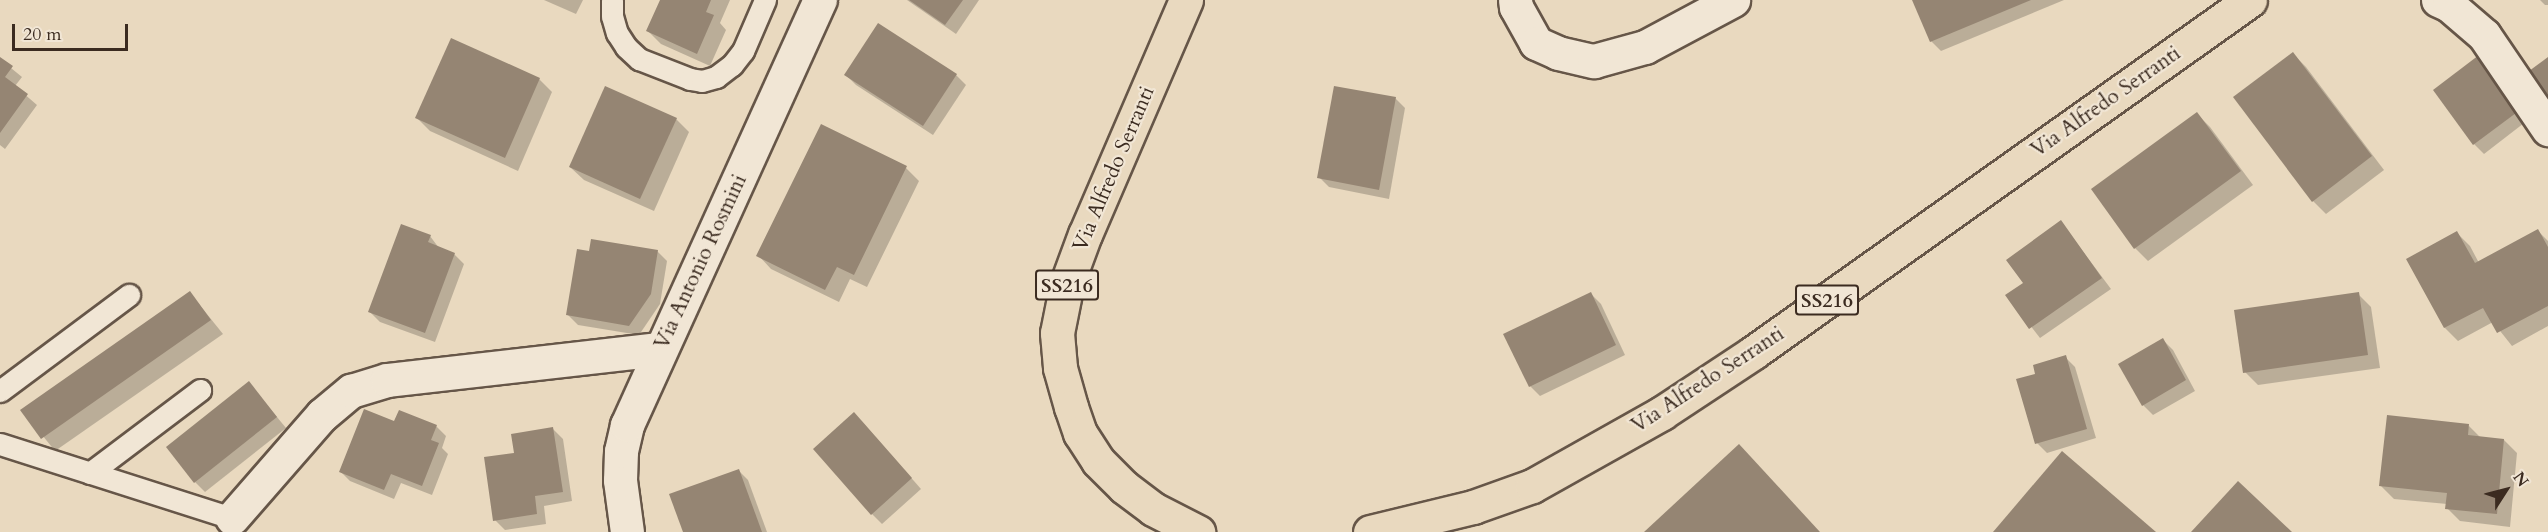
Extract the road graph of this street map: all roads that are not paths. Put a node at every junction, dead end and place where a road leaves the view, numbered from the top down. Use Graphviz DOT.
graph roads {
  1 [pos="612,0"];
  2 [pos="765,0"];
  3 [pos="820,0"];
  4 [pos="1186,0"];
  5 [pos="1515,0"];
  6 [pos="1733,0"];
  7 [pos="2250,0"];
  8 [pos="2438,0"];
  9 [pos="2548,129"];
  10 [pos="129,295"];
  11 [pos="660,349"];
  12 [pos="200,390"];
  13 [pos="0,391"];
  14 [pos="0,444"];
  15 [pos="90,472"];
  16 [pos="232,518"];
  17 [pos="627,532"];
  18 [pos="1198,532"];
  19 [pos="1370,532"];
  1 -- 2 [label="lane"];
  3 -- 11 [label="street, Via Antonio Rosmini"];
  4 -- 18 [label="main road, Via Alfredo Serranti / SS216"];
  5 -- 6 [label="street"];
  7 -- 19 [label="main road, Via Alfredo Serranti / SS216"];
  8 -- 9 [label="street"];
  10 -- 13 [label="lane"];
  11 -- 16 [label="street"];
  11 -- 17 [label="street, Via Antonio Rosmini"];
  12 -- 15 [label="lane"];
  14 -- 15 [label="lane"];
  15 -- 16 [label="lane"];
}
